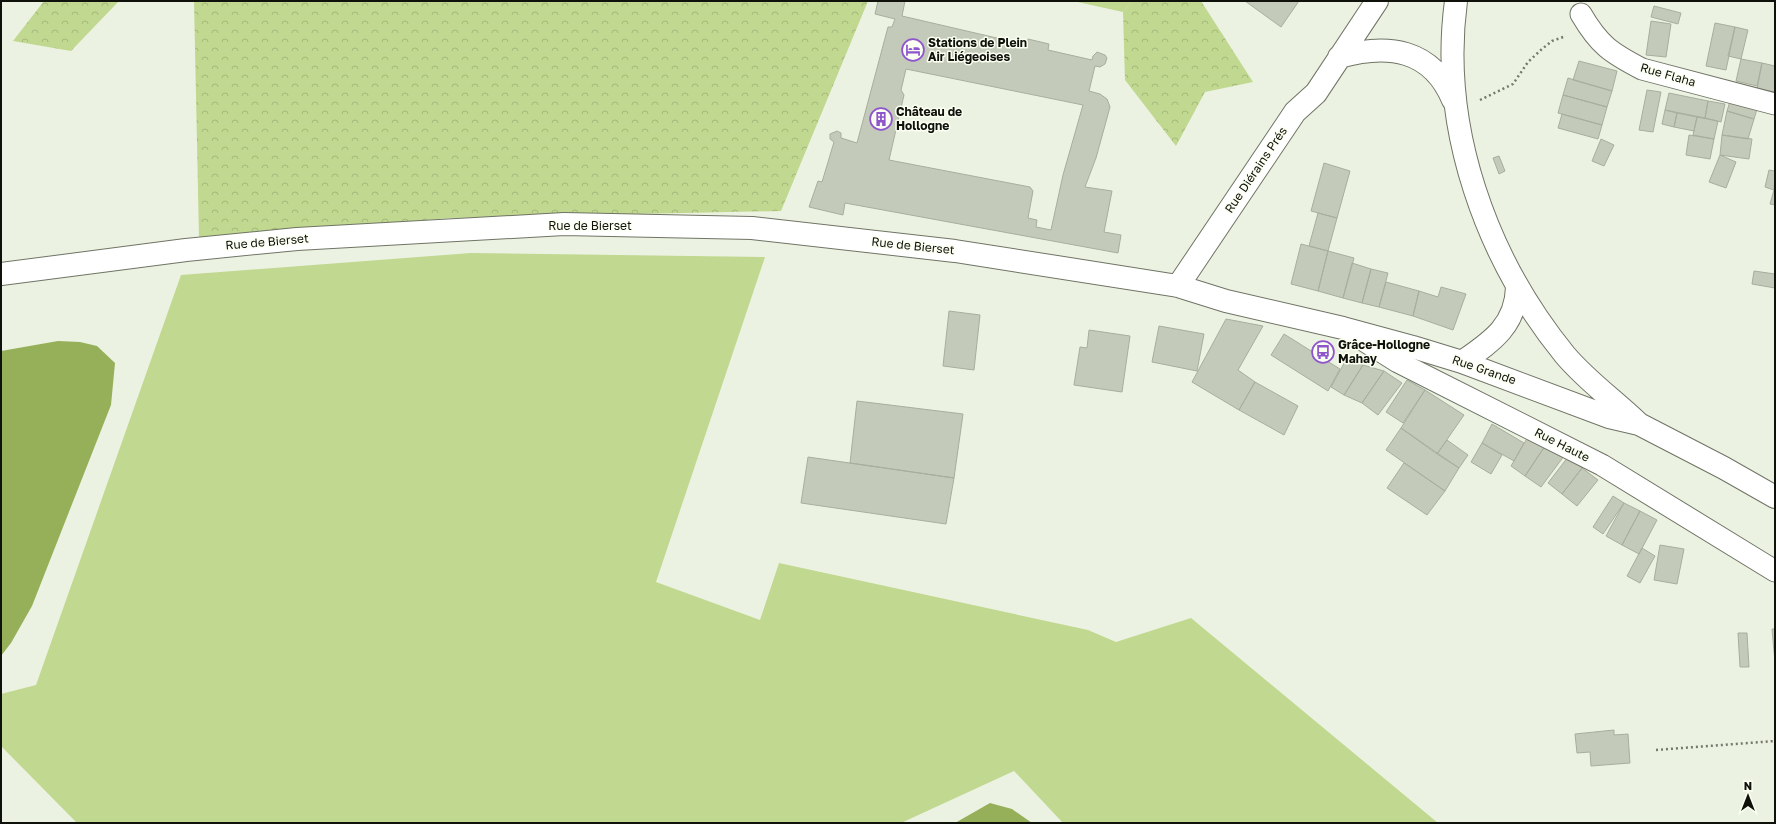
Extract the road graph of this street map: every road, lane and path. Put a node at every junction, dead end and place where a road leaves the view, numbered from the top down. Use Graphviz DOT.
graph roads {
  1 [pos="1377,1"];
  2 [pos="1456,1"];
  3 [pos="1581,14"];
  4 [pos="1552,41"];
  5 [pos="1340,57"];
  6 [pos="1775,104"];
  7 [pos="1454,105"];
  8 [pos="1,274"];
  9 [pos="1178,286"];
  10 [pos="1517,286"];
  11 [pos="1343,328"];
  12 [pos="1462,362"];
  13 [pos="1639,424"];
  14 [pos="1775,497"];
  15 [pos="1775,571"];
  16 [pos="1775,741"];
  17 [pos="1656,750"];
  1 -- 5 [label="main road, Rue Diérains Prés"];
  2 -- 7 [label="main road"];
  3 -- 6 [label="street, Rue Flaha"];
  4 -- 7 [label="path"];
  5 -- 7 [label="main road"];
  5 -- 9 [label="main road, Rue Diérains Prés"];
  7 -- 10 [label="main road"];
  8 -- 9 [label="main road, Rue de Bierset"];
  9 -- 11 [label="main road, Rue Grande"];
  10 -- 12 [label="main road"];
  10 -- 13 [label="main road"];
  11 -- 12 [label="main road, Rue Grande"];
  11 -- 15 [label="street, Rue Haute"];
  12 -- 13 [label="main road, Rue Grande"];
  13 -- 14 [label="main road, Rue Grande"];
  16 -- 17 [label="path"];
}
